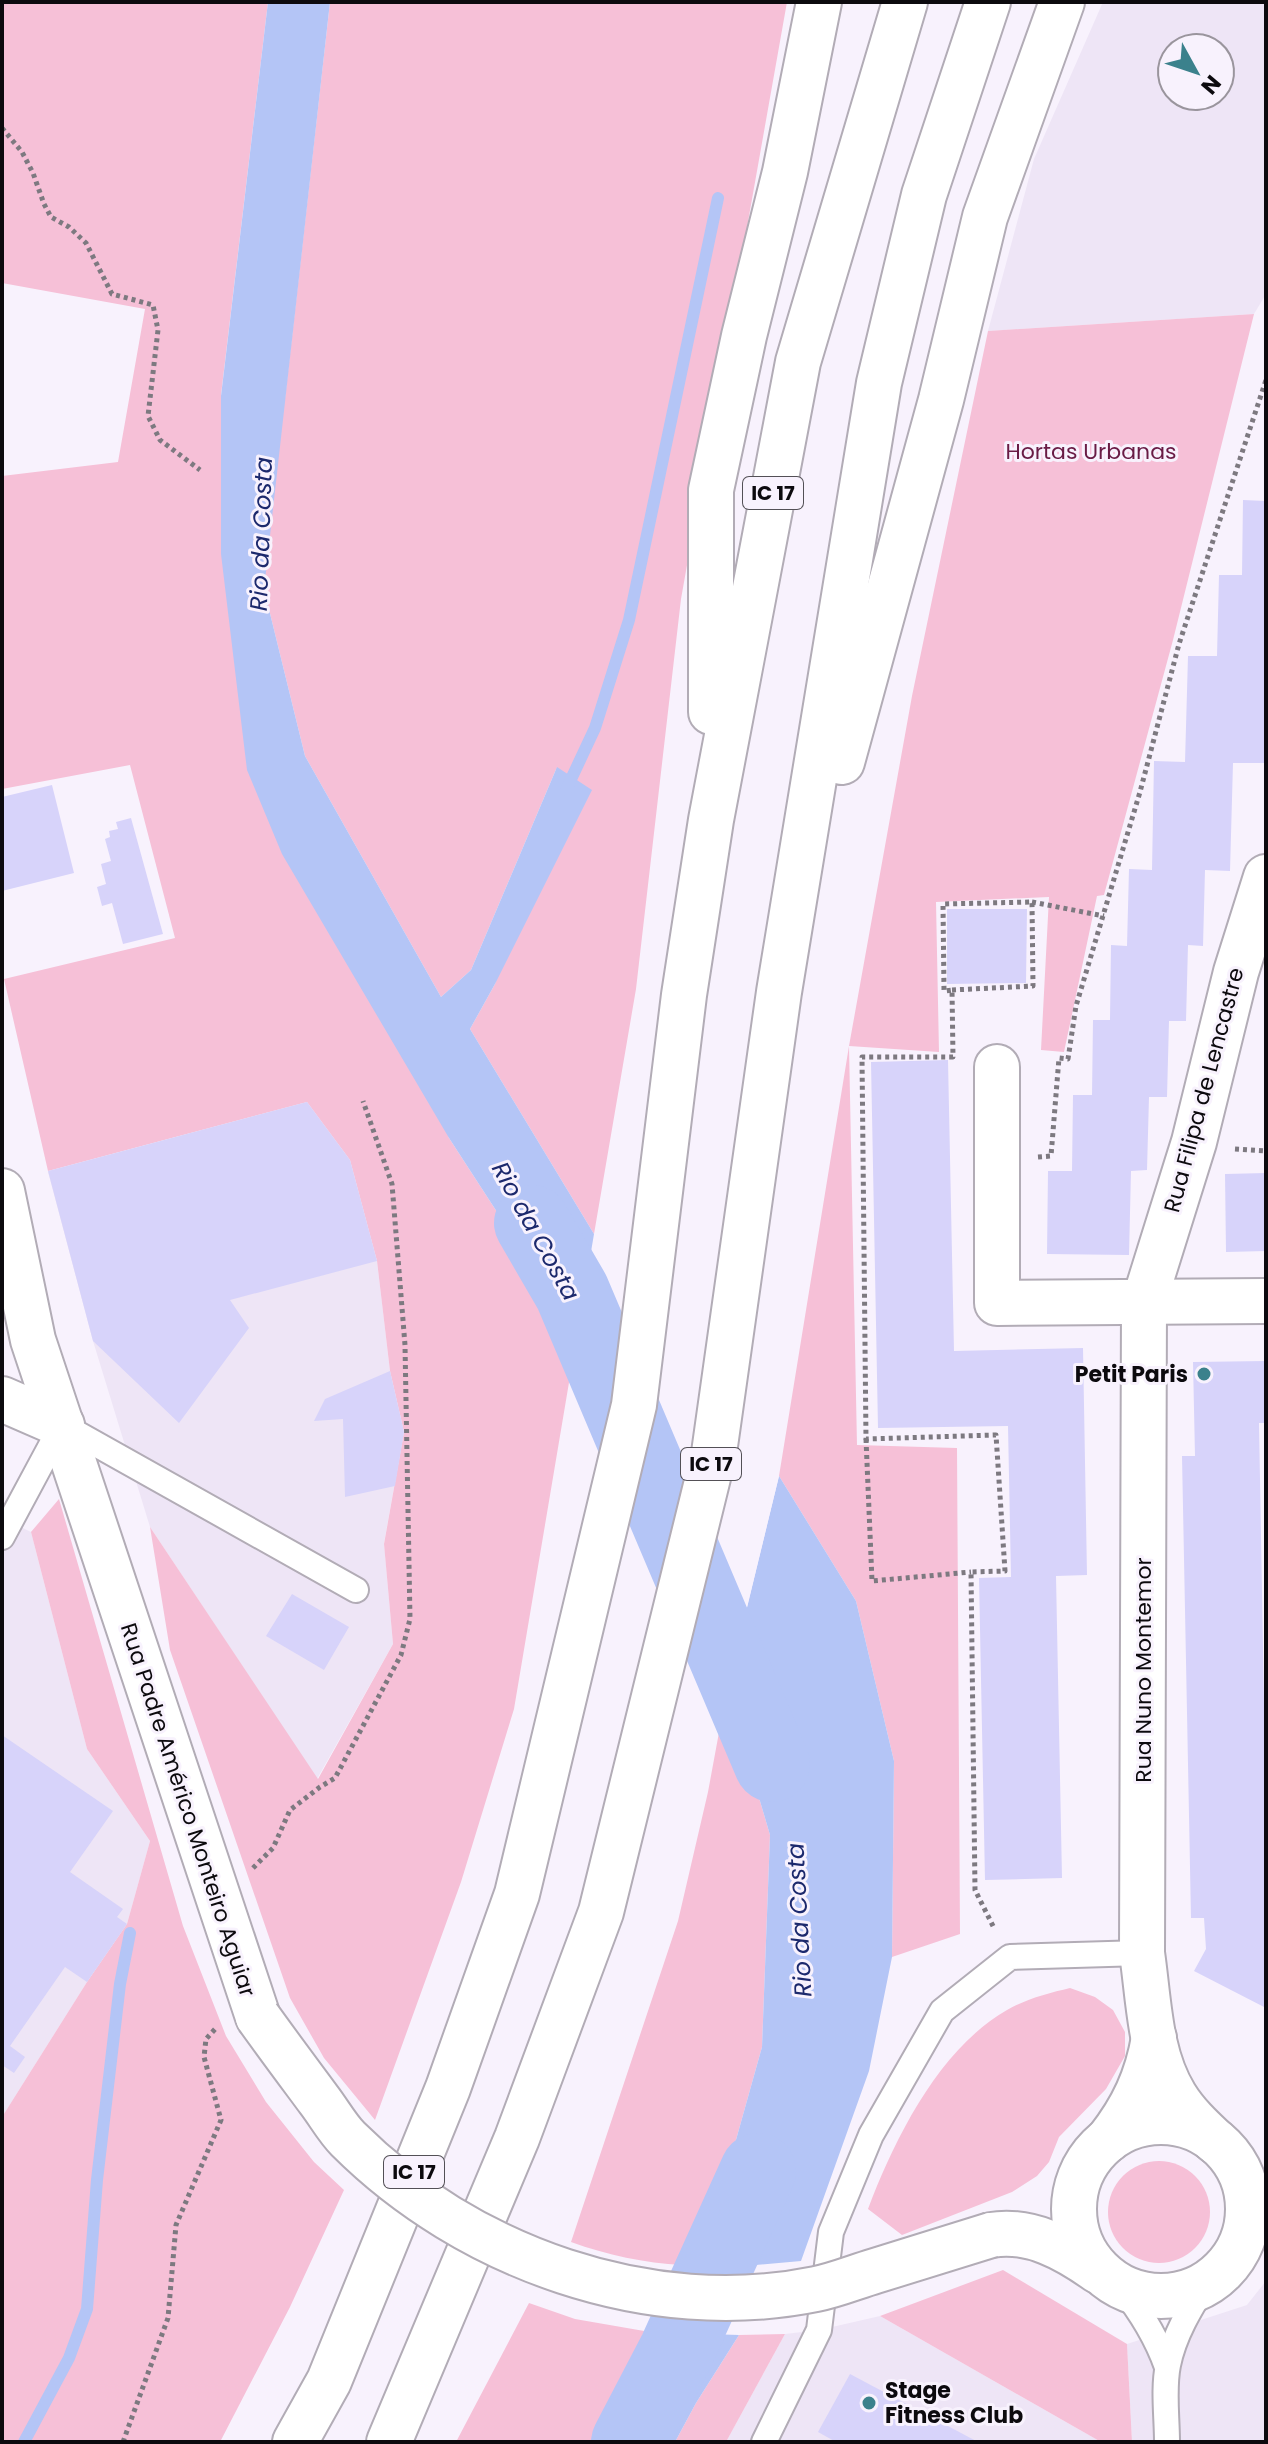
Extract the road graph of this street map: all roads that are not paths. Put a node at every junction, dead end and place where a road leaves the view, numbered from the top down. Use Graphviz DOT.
graph roads {
  1 [pos="819,2"];
  2 [pos="905,2"];
  3 [pos="988,2"];
  4 [pos="1062,2"];
  5 [pos="711,820"];
  6 [pos="1266,877"];
  7 [pos="778,1000"];
  8 [pos="997,1067"];
  9 [pos="2,1191"];
  10 [pos="1266,1301"];
  11 [pos="1144,1302"];
  12 [pos="2,1399"];
  13 [pos="62,1425"];
  14 [pos="2,1537"];
  15 [pos="356,1590"];
  16 [pos="1142,1953"];
  17 [pos="1154,2038"];
  18 [pos="1100,2148"];
  19 [pos="1238,2161"];
  20 [pos="1266,2226"];
  21 [pos="998,2234"];
  22 [pos="1215,2276"];
  23 [pos="1112,2280"];
  24 [pos="1167,2367"];
  25 [pos="295,2442"];
  26 [pos="389,2442"];
  27 [pos="764,2442"];
  28 [pos="1167,2442"];
  1 -- 5 [label="main road"];
  2 -- 5 [label="main road, IC 17"];
  3 -- 7 [label="main road, IC 17"];
  4 -- 7 [label="main road"];
  5 -- 25 [label="main road, IC 17"];
  6 -- 11 [label="main road, Rua Filipa de Lencastre"];
  7 -- 26 [label="main road, IC 17"];
  8 -- 11 [label="main road"];
  9 -- 13 [label="main road, Rua Padre Américo Monteiro Aguiar"];
  10 -- 11 [label="main road"];
  11 -- 16 [label="main road, Rua Nuno Montemor"];
  12 -- 13 [label="main road"];
  13 -- 14 [label="lane"];
  13 -- 15 [label="lane"];
  13 -- 21 [label="main road, Rua Padre Américo Monteiro Aguiar, bridge"];
  16 -- 17 [label="main road, Rua Nuno Montemor"];
  16 -- 27 [label="lane"];
  17 -- 18 [label="main road, Rua Nuno Montemor"];
  17 -- 19 [label="main road, Rua Nuno Montemor"];
  18 -- 19 [label="main road"];
  18 -- 21 [label="main road, Rua Padre Américo Monteiro Aguiar"];
  18 -- 23 [label="main road"];
  19 -- 22 [label="main road"];
  20 -- 22 [label="main road"];
  21 -- 23 [label="main road, Rua Padre Américo Monteiro Aguiar"];
  22 -- 23 [label="main road"];
  22 -- 24 [label="lane"];
  23 -- 24 [label="lane"];
  24 -- 28 [label="lane"];
}
